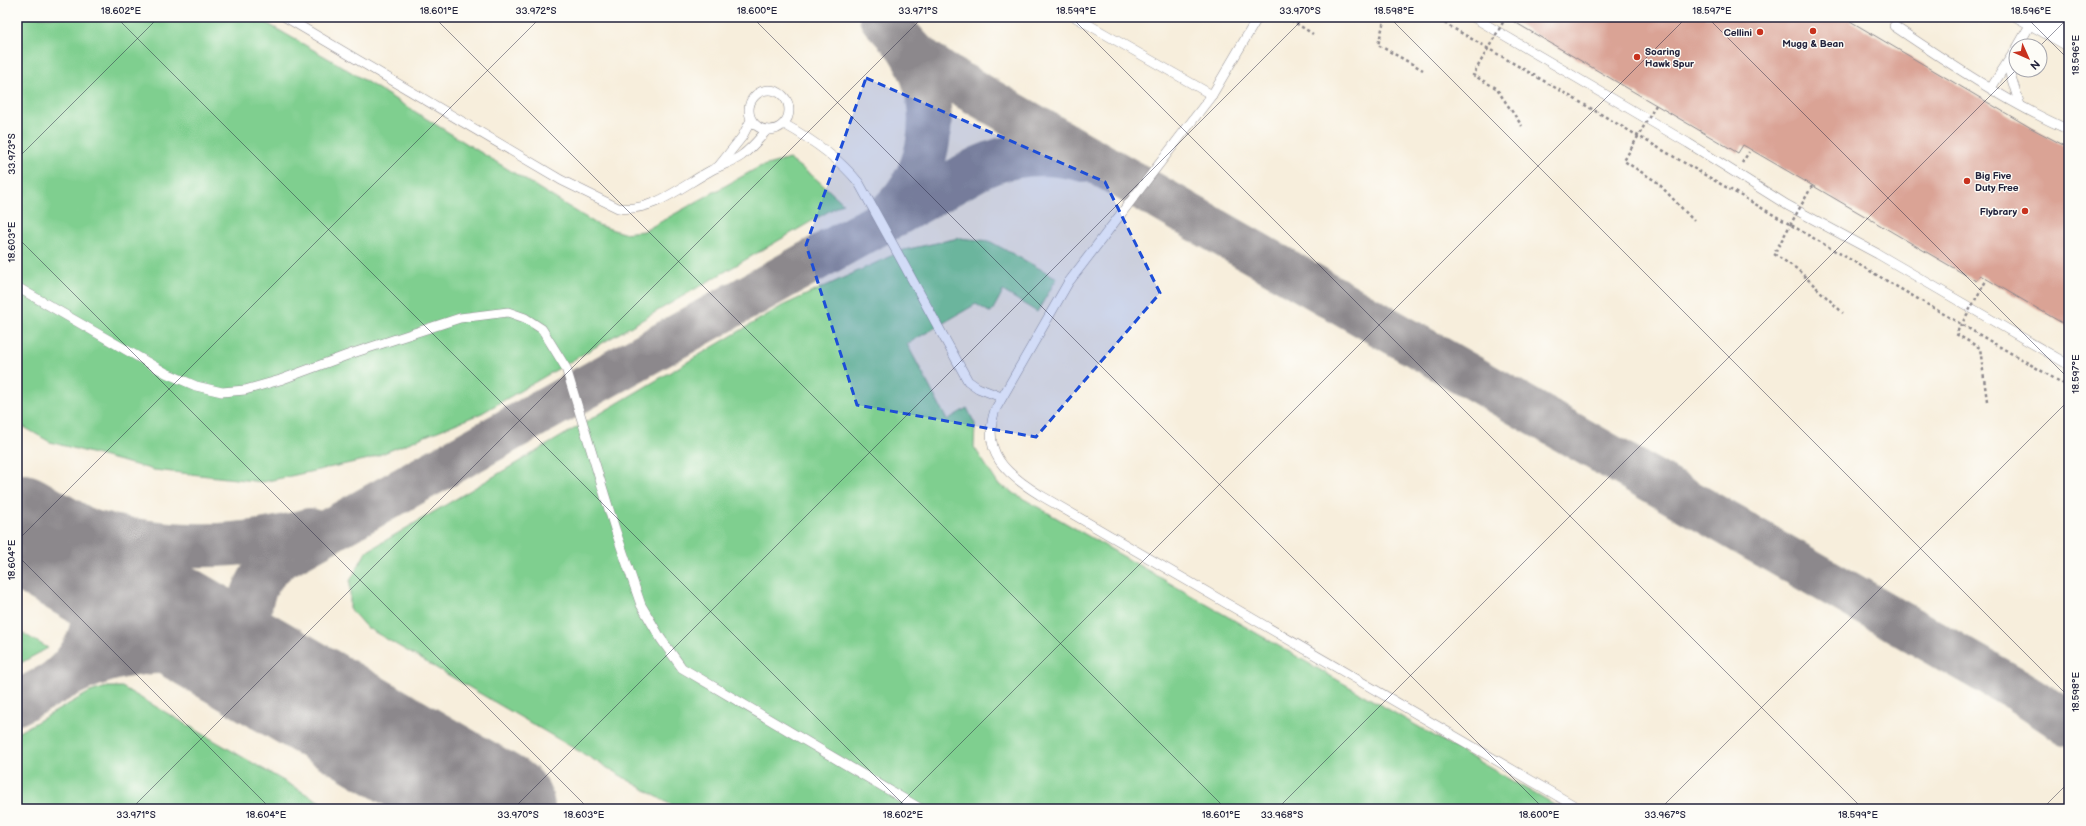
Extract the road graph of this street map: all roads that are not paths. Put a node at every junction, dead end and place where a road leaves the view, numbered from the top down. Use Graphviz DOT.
graph roads {
  1 [pos="285,17"];
  2 [pos="1074,17"];
  3 [pos="1258,17"];
  4 [pos="1473,17"];
  5 [pos="2016,17"];
  6 [pos="301,21"];
  7 [pos="2033,21"];
  8 [pos="1894,26"];
  9 [pos="2069,36"];
  10 [pos="2023,38"];
  11 [pos="2069,47"];
  12 [pos="2007,64"];
  13 [pos="1991,88"];
  14 [pos="1212,95"];
  15 [pos="2020,105"];
  16 [pos="751,120"];
  17 [pos="784,124"];
  18 [pos="767,130"];
  19 [pos="2069,130"];
  20 [pos="717,168"];
  21 [pos="17,287"];
  22 [pos="2069,365"];
  23 [pos="1001,397"];
  24 [pos="921,809"];
  25 [pos="1580,809"];
  1 -- 6 [label="lane"];
  2 -- 14 [label="lane"];
  3 -- 14 [label="lane"];
  4 -- 22 [label="lane"];
  5 -- 7 [label="lane"];
  6 -- 20 [label="lane"];
  7 -- 9 [label="street"];
  7 -- 10 [label="lane"];
  7 -- 11 [label="lane"];
  8 -- 13 [label="lane"];
  12 -- 13 [label="lane"];
  12 -- 15 [label="lane"];
  13 -- 15 [label="lane"];
  14 -- 23 [label="lane"];
  15 -- 19 [label="lane"];
  16 -- 17 [label="lane"];
  16 -- 18 [label="lane"];
  16 -- 20 [label="lane"];
  17 -- 18 [label="lane"];
  17 -- 23 [label="lane"];
  18 -- 20 [label="lane"];
  21 -- 24 [label="lane"];
  23 -- 25 [label="lane"];
}
